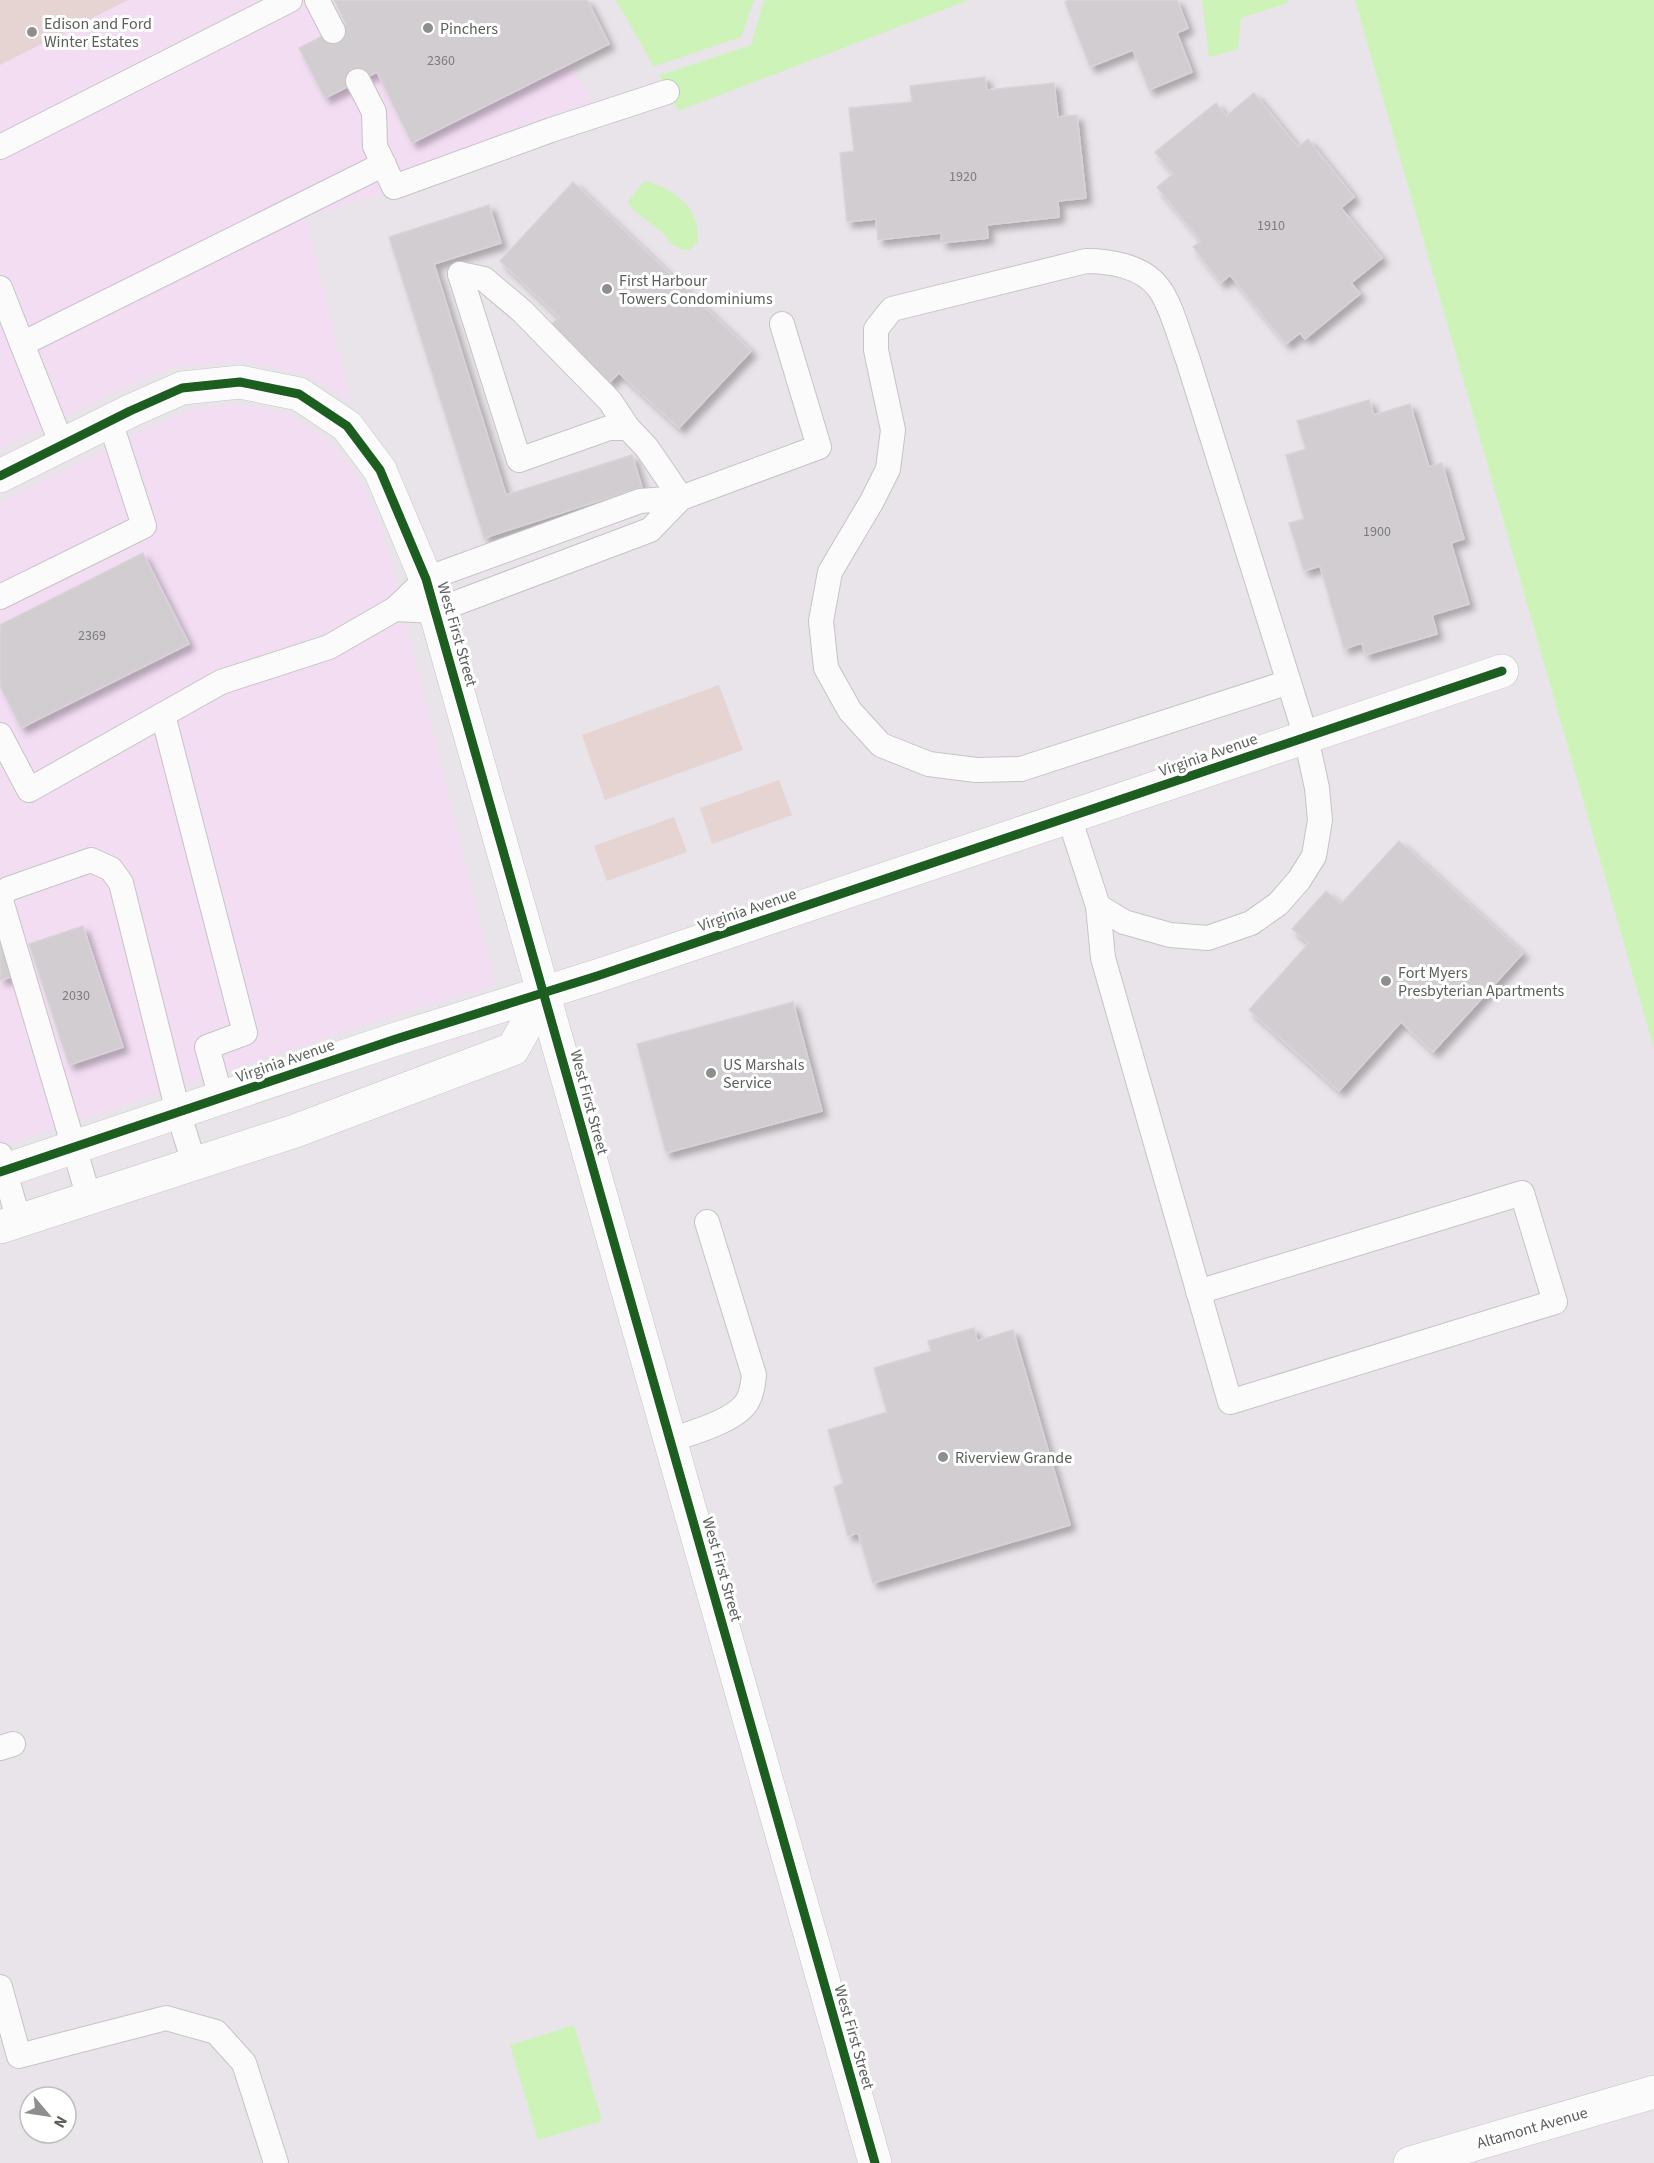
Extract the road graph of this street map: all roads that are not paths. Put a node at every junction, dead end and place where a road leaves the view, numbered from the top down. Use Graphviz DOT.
graph roads {
  1 [pos="290,0"];
  2 [pos="317,0"];
  3 [pos="333,31"];
  4 [pos="358,81"];
  5 [pos="666,92"];
  6 [pos="0,147"];
  7 [pos="384,164"];
  8 [pos="0,288"];
  9 [pos="782,324"];
  10 [pos="22,344"];
  11 [pos="110,421"];
  12 [pos="628,428"];
  13 [pos="62,445"];
  14 [pos="0,476"];
  15 [pos="681,498"];
  16 [pos="426,579"];
  17 [pos="0,597"];
  18 [pos="395,609"];
  19 [pos="435,611"];
  20 [pos="1502,671"];
  21 [pos="1288,682"];
  22 [pos="163,715"];
  23 [pos="0,735"];
  24 [pos="1306,737"];
  25 [pos="1069,817"];
  26 [pos="1098,906"];
  27 [pos="544,993"];
  28 [pos="221,1098"];
  29 [pos="178,1112"];
  30 [pos="76,1146"];
  31 [pos="194,1163"];
  32 [pos="2,1166"];
  33 [pos="90,1198"];
  34 [pos="707,1222"];
  35 [pos="10,1224"];
  36 [pos="1198,1292"];
  37 [pos="671,1440"];
  38 [pos="0,1986"];
  39 [pos="1654,2092"];
  40 [pos="1427,2161"];
  41 [pos="276,2163"];
  42 [pos="875,2163"];
  1 -- 6 [label="lane"];
  2 -- 3 [label="lane"];
  4 -- 7 [label="lane"];
  5 -- 7 [label="lane"];
  7 -- 10 [label="lane"];
  8 -- 10 [label="lane"];
  9 -- 15 [label="lane"];
  10 -- 13 [label="lane"];
  11 -- 13 [label="street, West First Street"];
  11 -- 16 [label="street, West First Street"];
  11 -- 17 [label="lane"];
  12 -- 12 [label="lane"];
  12 -- 15 [label="lane"];
  13 -- 14 [label="street, West First Street"];
  15 -- 16 [label="lane"];
  15 -- 19 [label="lane"];
  16 -- 18 [label="lane"];
  16 -- 19 [label="street, West First Street"];
  18 -- 19 [label="lane"];
  18 -- 22 [label="lane"];
  19 -- 27 [label="street, West First Street"];
  20 -- 24 [label="street, Virginia Avenue"];
  21 -- 21 [label="lane"];
  21 -- 24 [label="lane"];
  22 -- 23 [label="lane"];
  22 -- 28 [label="lane"];
  24 -- 25 [label="street, Virginia Avenue"];
  24 -- 26 [label="lane"];
  25 -- 26 [label="lane"];
  25 -- 27 [label="street, Virginia Avenue"];
  26 -- 36 [label="lane"];
  27 -- 28 [label="street, Virginia Avenue"];
  27 -- 31 [label="street"];
  27 -- 37 [label="street, West First Street"];
  28 -- 29 [label="street, Virginia Avenue"];
  29 -- 30 [label="street, Virginia Avenue"];
  29 -- 30 [label="lane"];
  29 -- 31 [label="lane"];
  30 -- 32 [label="street, Virginia Avenue"];
  30 -- 33 [label="lane"];
  31 -- 33 [label="street"];
  32 -- 35 [label="lane"];
  33 -- 35 [label="street"];
  34 -- 37 [label="lane"];
  36 -- 36 [label="lane"];
  37 -- 42 [label="street, West First Street"];
  38 -- 41 [label="lane"];
  39 -- 40 [label="street, Altamont Avenue"];
}
